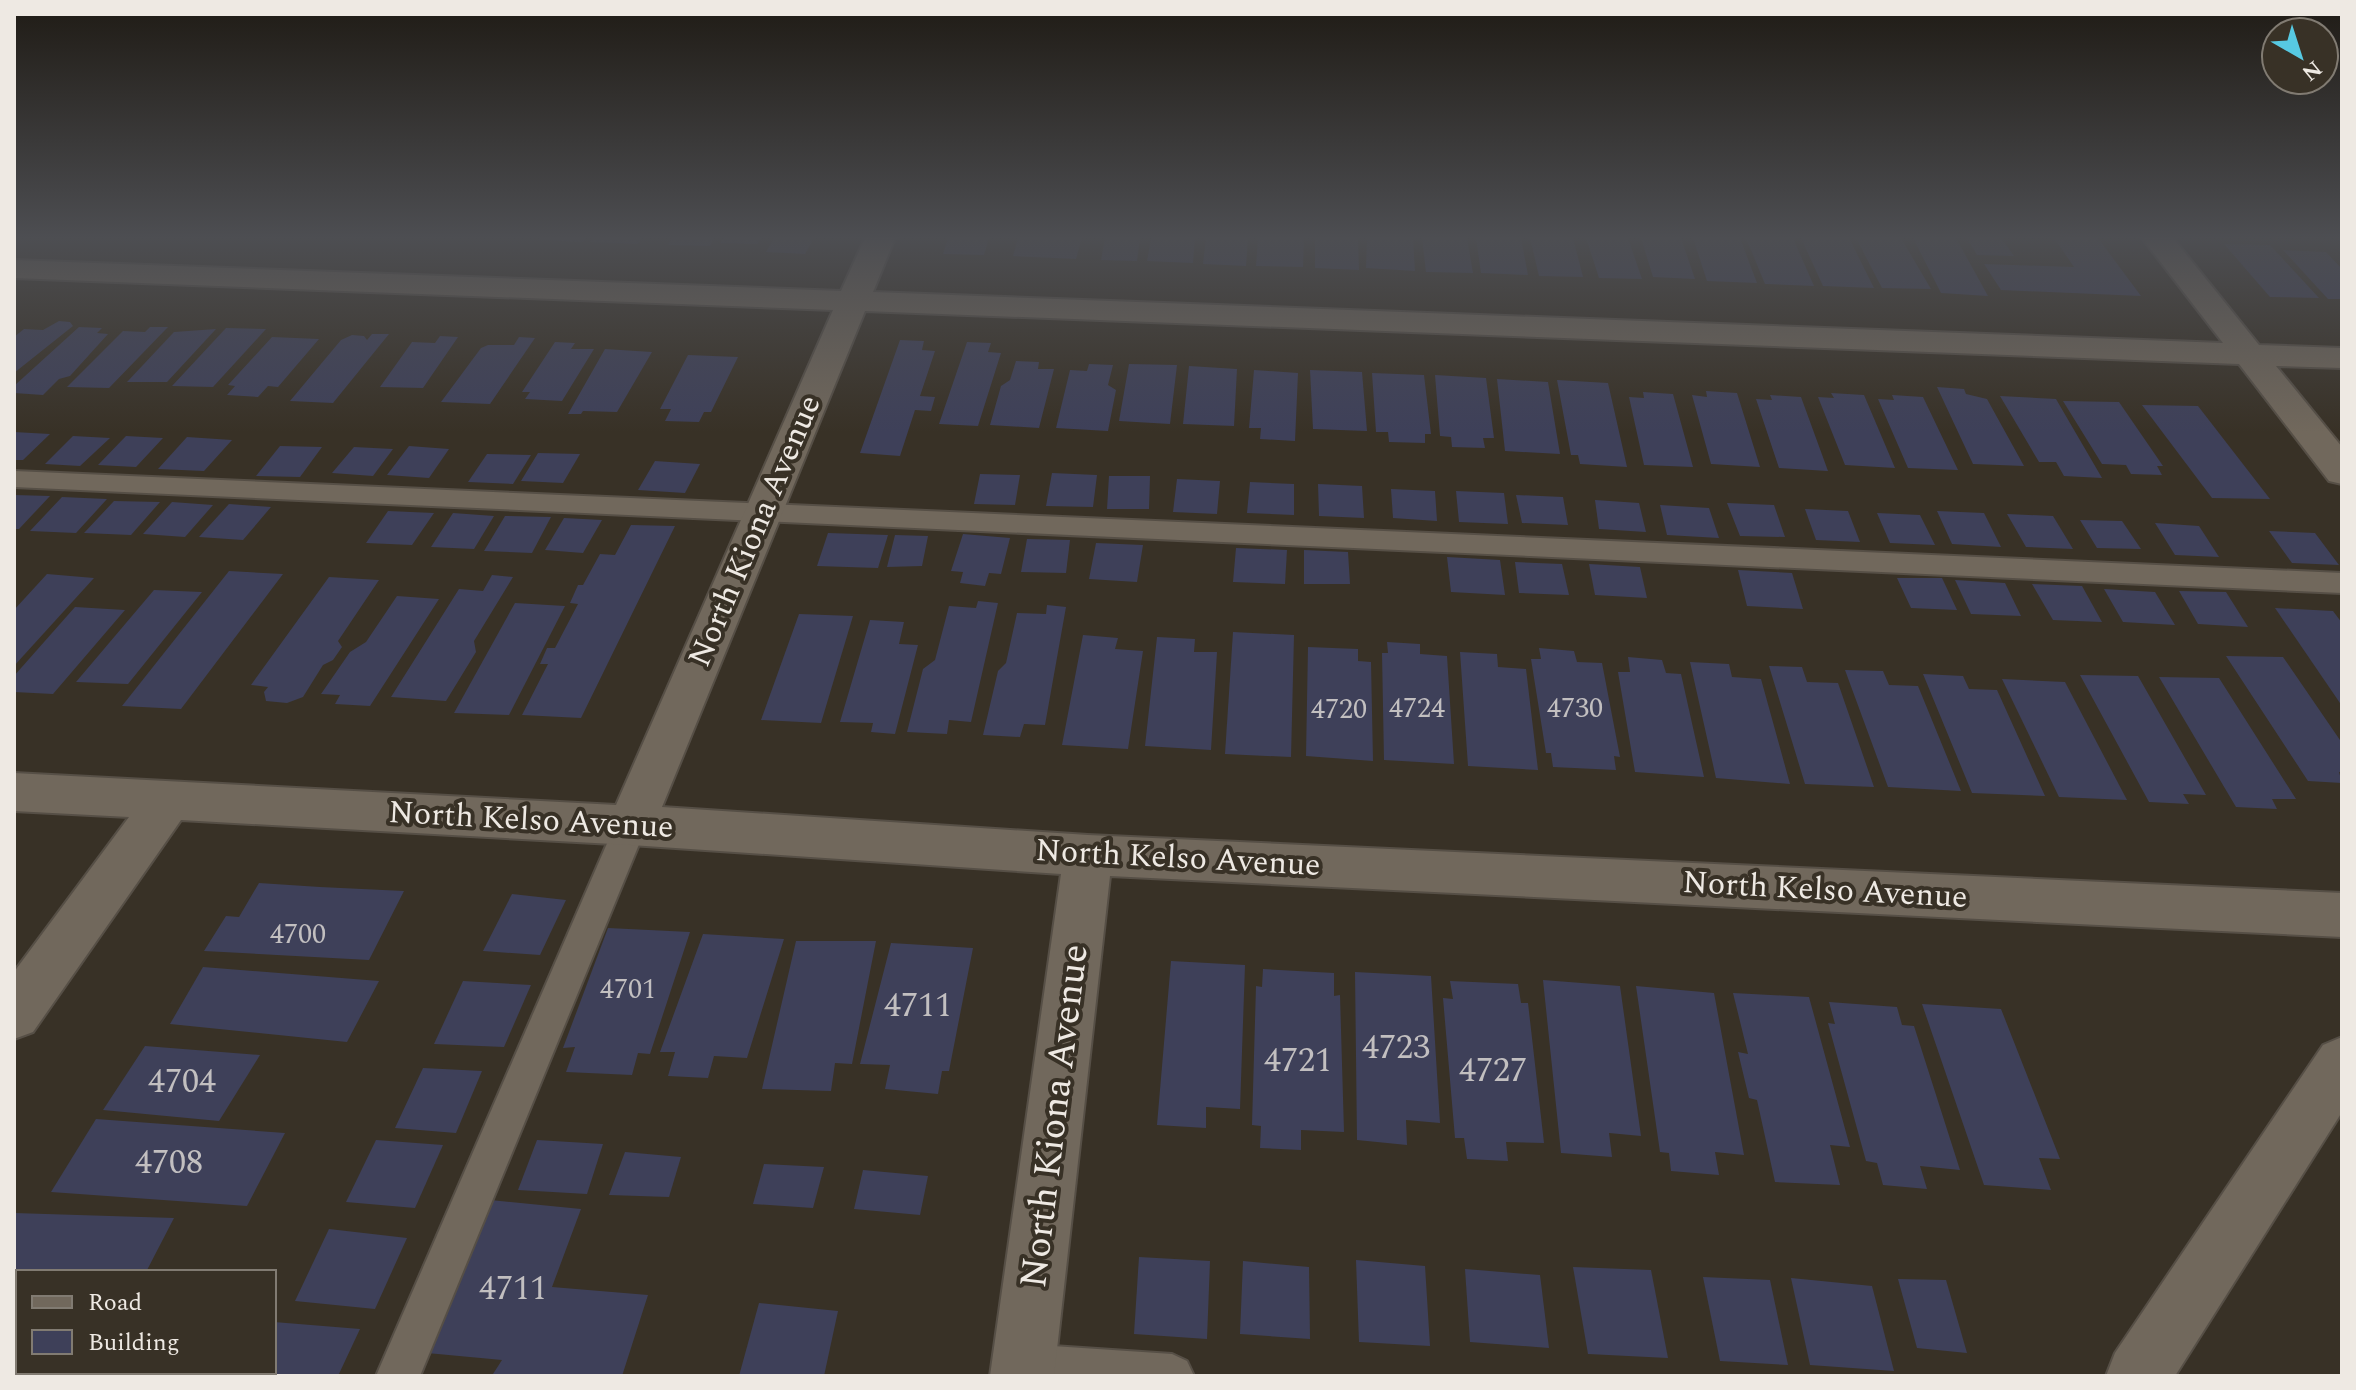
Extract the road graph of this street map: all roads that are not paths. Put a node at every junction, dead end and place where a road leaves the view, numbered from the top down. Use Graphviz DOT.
graph roads {
  1 [pos="849,303"];
  2 [pos="852,303"];
  3 [pos="2209,303"];
  4 [pos="2251,356"];
  5 [pos="2342,358"];
  6 [pos="2342,472"];
  7 [pos="14,479"];
  8 [pos="761,513"];
  9 [pos="2342,583"];
  10 [pos="14,792"];
  11 [pos="167,802"];
  12 [pos="631,825"];
  13 [pos="1088,855"];
  14 [pos="2342,915"];
  15 [pos="14,1015"];
  16 [pos="2342,1063"];
  17 [pos="1022,1371"];
  18 [pos="398,1376"];
  19 [pos="1172,1376"];
  20 [pos="2138,1376"];
  1 -- 2 [label="street"];
  2 -- 4 [label="street"];
  2 -- 8 [label="street, North Kiona Avenue"];
  3 -- 4 [label="street"];
  4 -- 5 [label="street"];
  4 -- 6 [label="street"];
  7 -- 8 [label="lane"];
  8 -- 9 [label="lane"];
  8 -- 12 [label="street, North Kiona Avenue"];
  10 -- 11 [label="street, North Kelso Avenue"];
  11 -- 12 [label="street, North Kelso Avenue"];
  11 -- 15 [label="street"];
  12 -- 13 [label="street, North Kelso Avenue"];
  12 -- 18 [label="lane"];
  13 -- 14 [label="street, North Kelso Avenue"];
  13 -- 17 [label="street, North Kiona Avenue"];
  16 -- 20 [label="street"];
  17 -- 19 [label="lane"];
}
